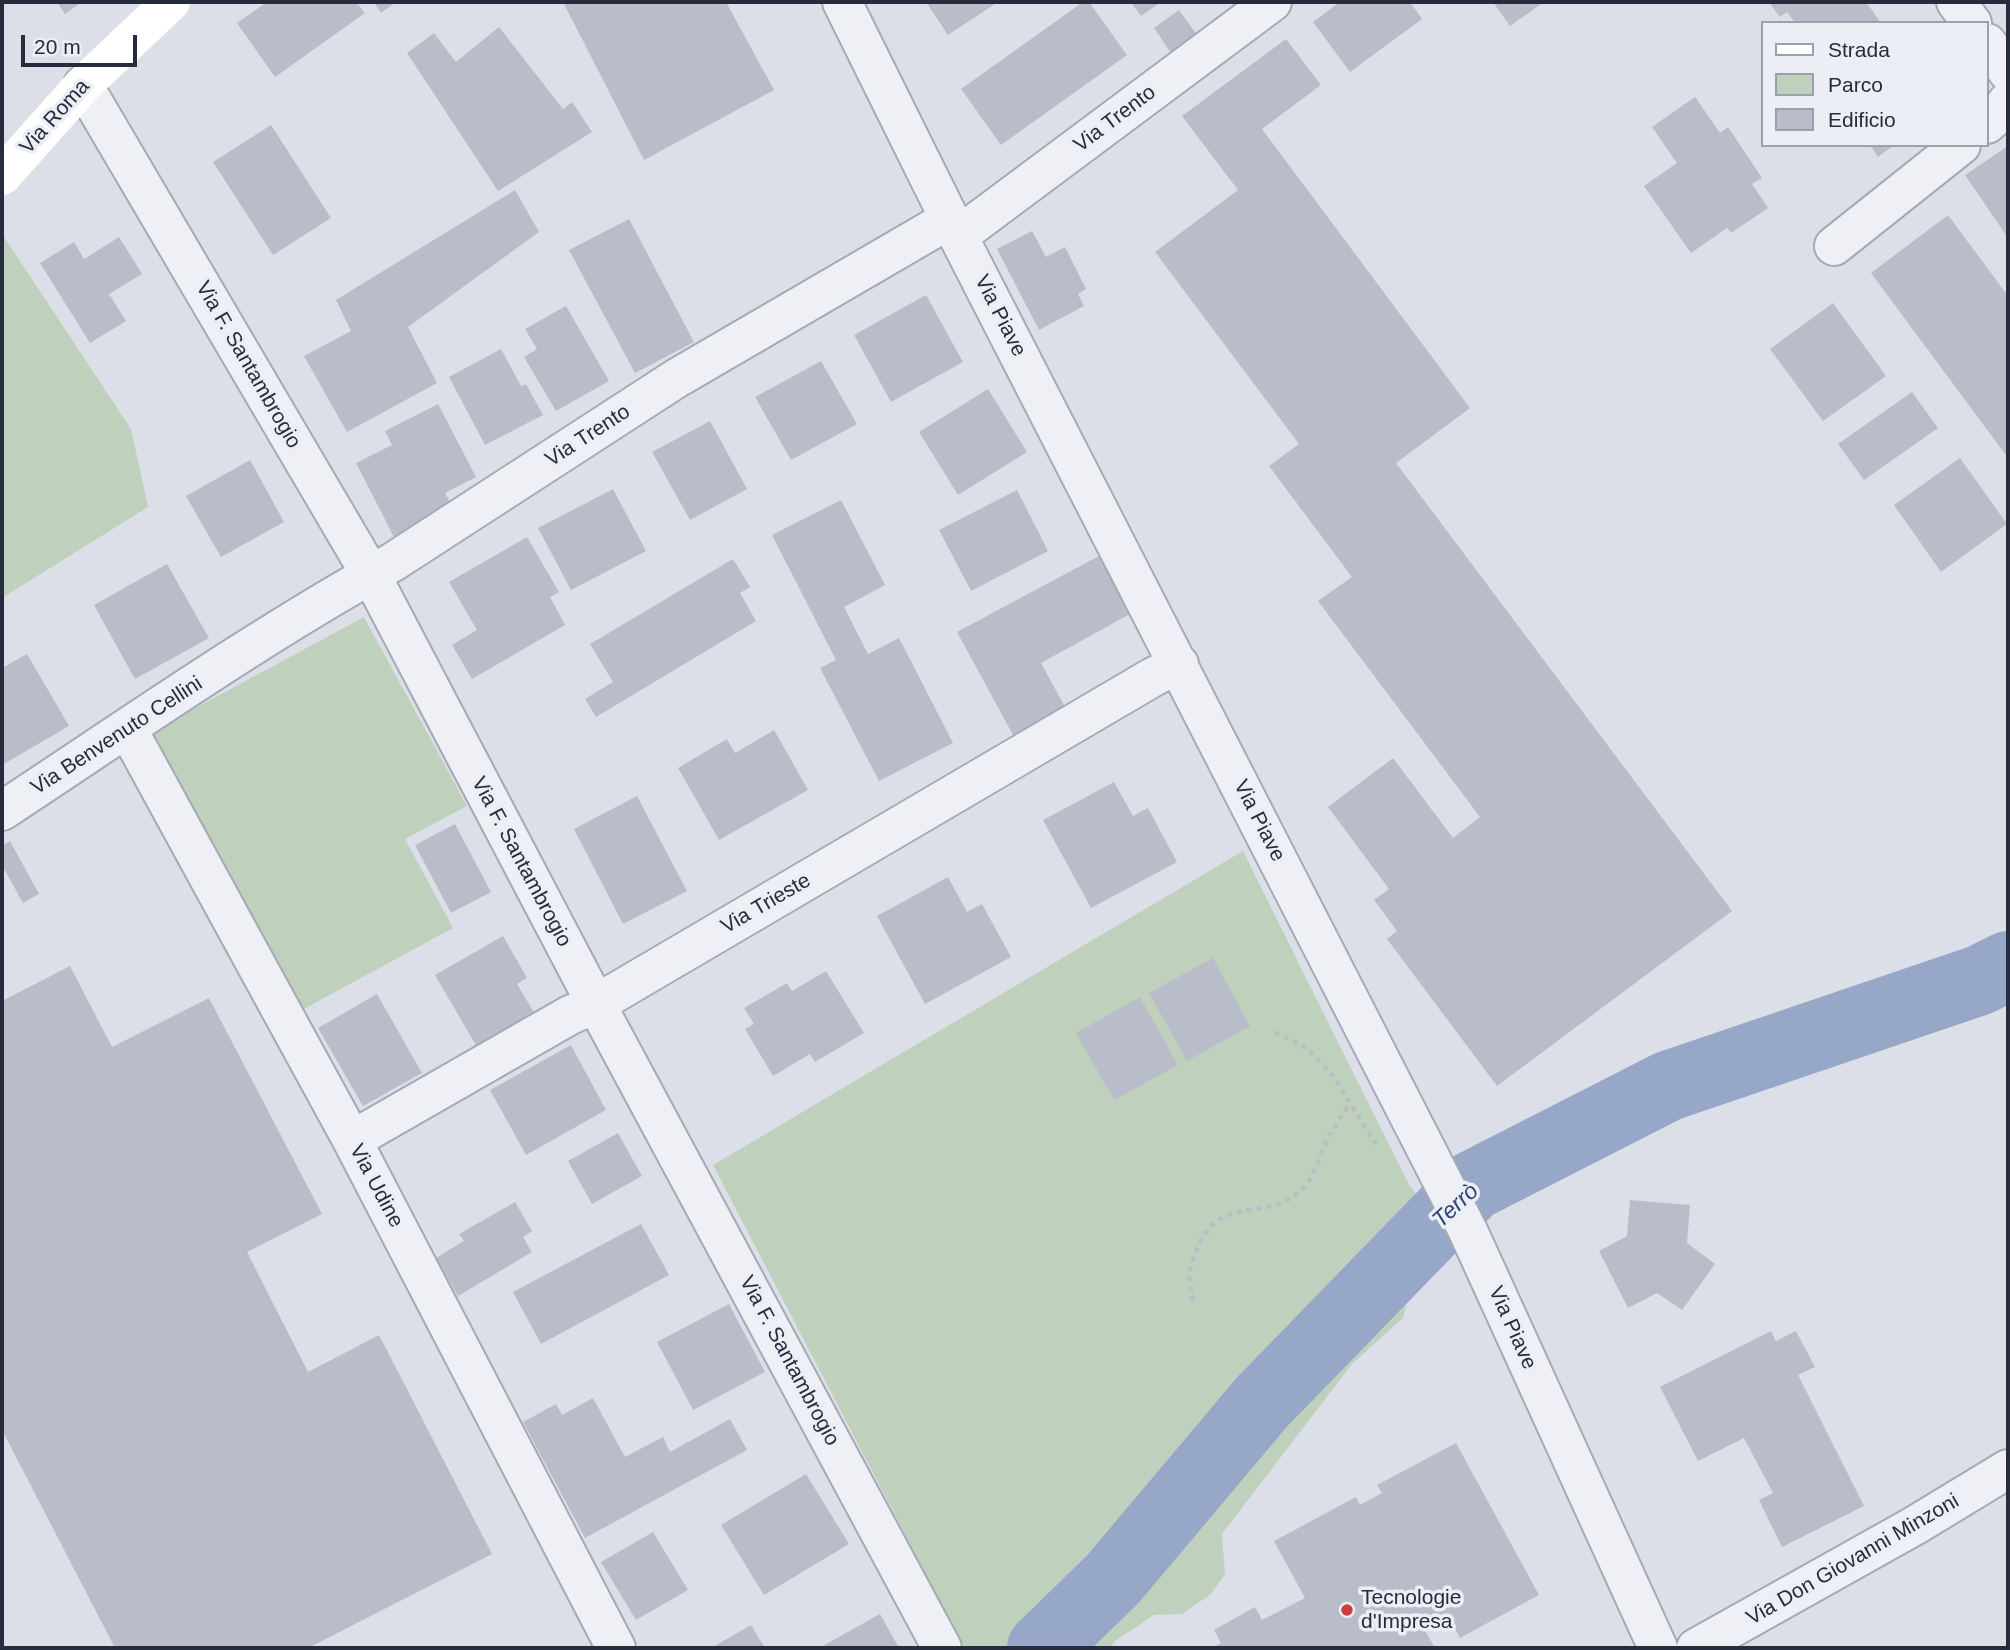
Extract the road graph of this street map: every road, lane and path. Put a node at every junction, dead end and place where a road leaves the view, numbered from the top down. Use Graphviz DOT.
graph roads {
  1 [pos="171,2"];
  2 [pos="842,2"];
  3 [pos="1272,2"];
  4 [pos="1956,2"];
  5 [pos="1973,21"];
  6 [pos="83,85"];
  7 [pos="2008,101"];
  8 [pos="1989,122"];
  9 [pos="1959,147"];
  10 [pos="2,176"];
  11 [pos="954,227"];
  12 [pos="1835,246"];
  13 [pos="370,575"];
  14 [pos="232,661"];
  15 [pos="1179,664"];
  16 [pos="127,729"];
  17 [pos="2,811"];
  18 [pos="596,1004"];
  19 [pos="1275,1032"];
  20 [pos="1350,1103"];
  21 [pos="352,1140"];
  22 [pos="1380,1149"];
  23 [pos="1193,1301"];
  24 [pos="2008,1469"];
  25 [pos="617,1648"];
  26 [pos="942,1648"];
  27 [pos="1658,1648"];
  28 [pos="1696,1648"];
  1 -- 6 [label="street, Via Roma"];
  2 -- 11 [label="street, Via Piave"];
  3 -- 11 [label="street, Via Trento"];
  4 -- 5 [label="street"];
  6 -- 10 [label="street, Via Roma"];
  6 -- 13 [label="street, Via F. Santambrogio"];
  7 -- 8 [label="street"];
  9 -- 12 [label="street"];
  11 -- 13 [label="street, Via Trento"];
  11 -- 15 [label="street, Via Piave"];
  13 -- 14 [label="street, Via Trento"];
  13 -- 18 [label="street, Via F. Santambrogio"];
  14 -- 16 [label="street, Via Benvenuto Cellini"];
  15 -- 18 [label="street, Via Trieste"];
  15 -- 27 [label="street, Via Piave"];
  16 -- 17 [label="street, Via Benvenuto Cellini"];
  16 -- 21 [label="street, Via Udine"];
  18 -- 21 [label="street, Via Trieste"];
  18 -- 26 [label="street, Via F. Santambrogio"];
  19 -- 20 [label="path"];
  20 -- 22 [label="path"];
  20 -- 23 [label="path"];
  21 -- 25 [label="street, Via Udine"];
  24 -- 28 [label="street, Via Don Giovanni Minzoni"];
}
